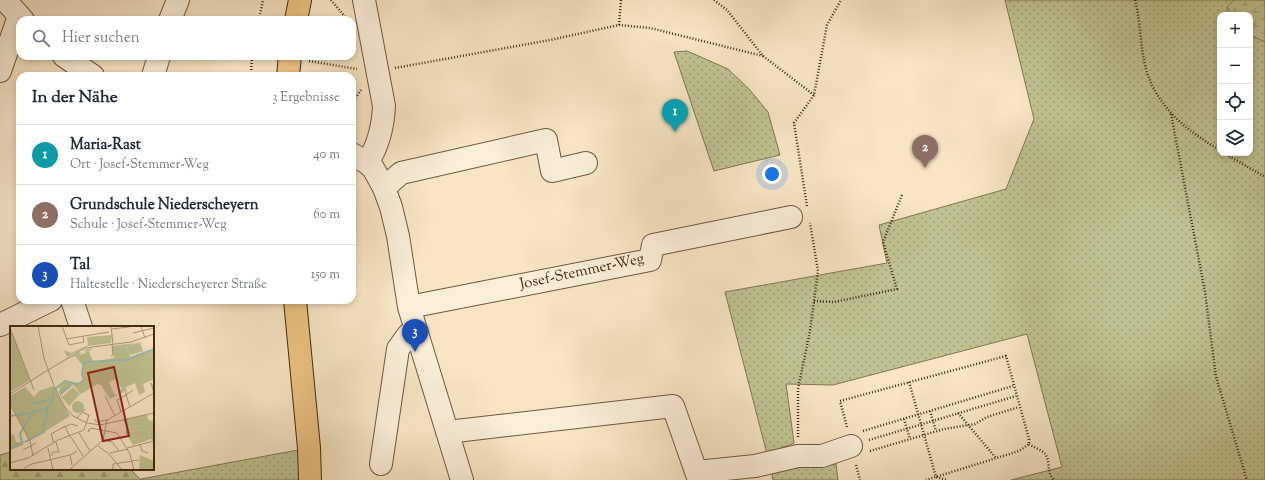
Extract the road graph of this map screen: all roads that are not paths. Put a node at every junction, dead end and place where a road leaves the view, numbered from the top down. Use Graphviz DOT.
graph roads {
  1 [pos="178,0"];
  2 [pos="300,0"];
  3 [pos="364,0"];
  4 [pos="16,12"];
  5 [pos="172,16"];
  6 [pos="297,16"];
  7 [pos="70,60"];
  8 [pos="158,60"];
  9 [pos="299,60"];
  10 [pos="0,71"];
  11 [pos="87,72"];
  12 [pos="154,72"];
  13 [pos="291,72"];
  14 [pos="356,157"];
  15 [pos="586,163"];
  16 [pos="384,188"];
  17 [pos="792,217"];
  18 [pos="43,304"];
  19 [pos="73,304"];
  20 [pos="295,304"];
  21 [pos="409,307"];
  22 [pos="0,326"];
  23 [pos="81,326"];
  24 [pos="417,332"];
  25 [pos="447,432"];
  26 [pos="856,444"];
  27 [pos="380,464"];
  28 [pos="698,476"];
  29 [pos="310,480"];
  30 [pos="462,480"];
  1 -- 5 [label="street"];
  2 -- 6 [label="main road"];
  3 -- 14 [label="street"];
  4 -- 10 [label="street"];
  7 -- 11 [label="street"];
  8 -- 12 [label="street"];
  9 -- 13 [label="main road"];
  14 -- 16 [label="street"];
  15 -- 16 [label="street"];
  16 -- 21 [label="street"];
  17 -- 21 [label="street, Josef-Stemmer-Weg"];
  18 -- 22 [label="street"];
  19 -- 23 [label="street"];
  20 -- 29 [label="main road"];
  21 -- 24 [label="street"];
  24 -- 25 [label="street"];
  24 -- 27 [label="street"];
  25 -- 28 [label="street"];
  25 -- 30 [label="street"];
  26 -- 28 [label="street"];
}
